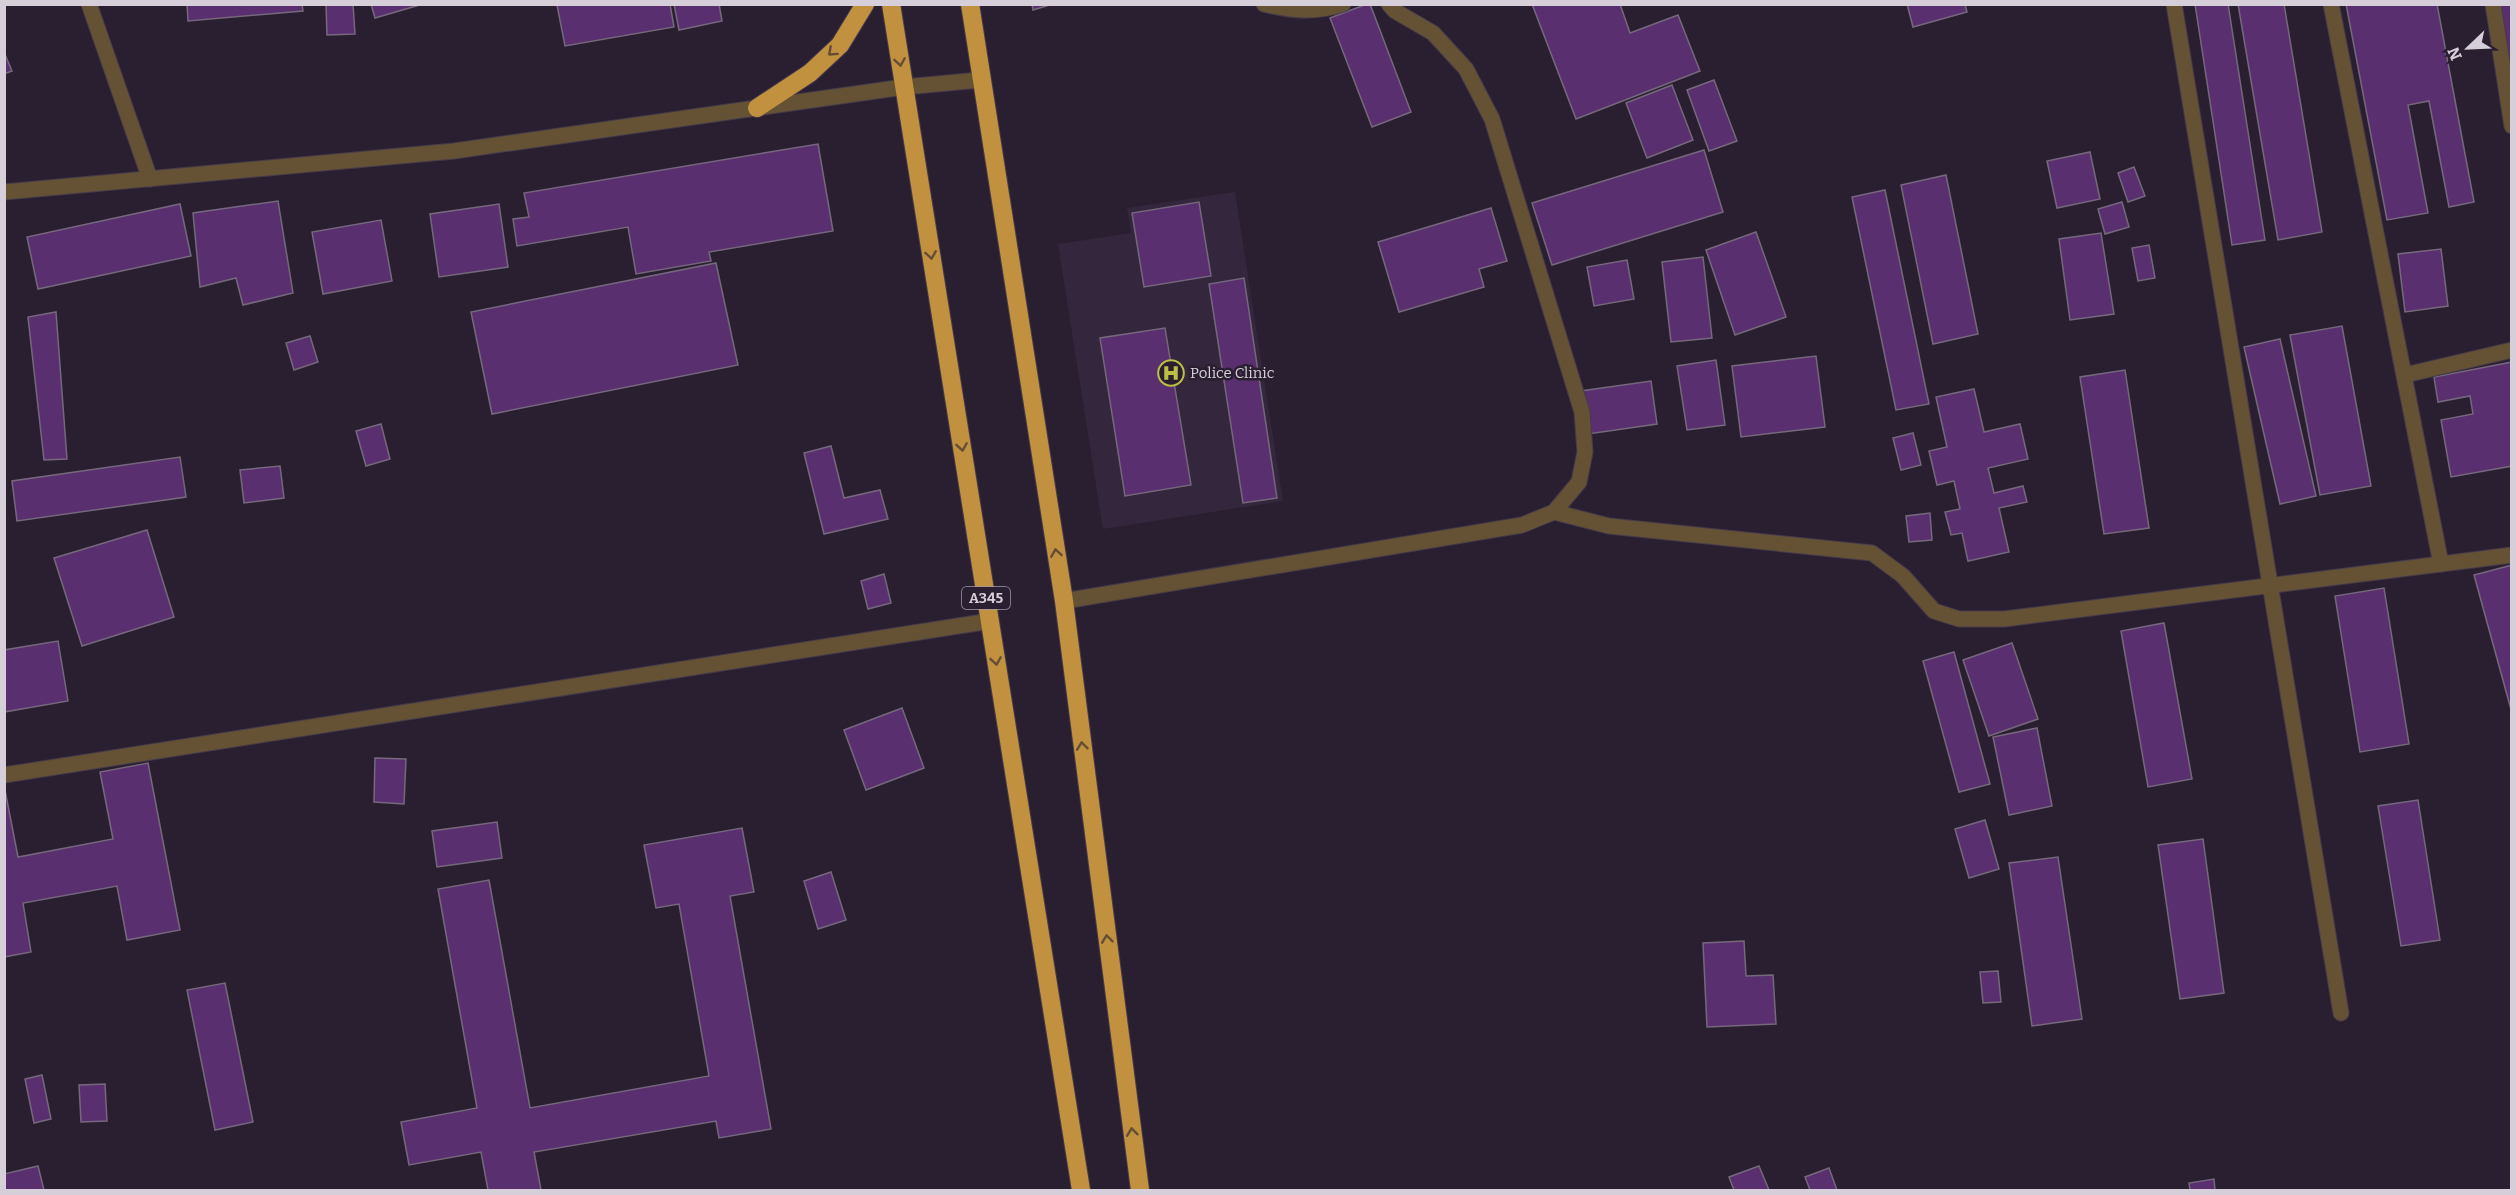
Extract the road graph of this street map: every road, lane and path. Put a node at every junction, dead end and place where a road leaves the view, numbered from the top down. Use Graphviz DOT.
graph roads {
  1 [pos="89,4"];
  2 [pos="865,4"];
  3 [pos="891,4"];
  4 [pos="970,4"];
  5 [pos="1264,4"];
  6 [pos="1343,4"];
  7 [pos="1389,4"];
  8 [pos="2174,4"];
  9 [pos="2331,4"];
  10 [pos="2493,4"];
  11 [pos="980,80"];
  12 [pos="904,87"];
  13 [pos="757,108"];
  14 [pos="2511,126"];
  15 [pos="150,179"];
  16 [pos="4,192"];
  17 [pos="2511,350"];
  18 [pos="2405,375"];
  19 [pos="1554,512"];
  20 [pos="2511,555"];
  21 [pos="2441,564"];
  22 [pos="2272,585"];
  23 [pos="1064,601"];
  24 [pos="990,621"];
  25 [pos="4,775"];
  26 [pos="2341,1013"];
  27 [pos="1081,1191"];
  28 [pos="1140,1191"];
  1 -- 15 [label="street"];
  2 -- 13 [label="highway, one-way"];
  3 -- 12 [label="highway, A345, one-way"];
  4 -- 11 [label="highway"];
  5 -- 6 [label="street"];
  7 -- 19 [label="street"];
  8 -- 22 [label="street"];
  9 -- 18 [label="street"];
  10 -- 14 [label="street"];
  11 -- 12 [label="street"];
  23 -- 11 [label="highway, one-way"];
  12 -- 13 [label="street"];
  12 -- 24 [label="highway, A345, one-way"];
  13 -- 15 [label="street"];
  15 -- 16 [label="street"];
  17 -- 18 [label="street"];
  18 -- 21 [label="street"];
  19 -- 22 [label="street"];
  19 -- 23 [label="street"];
  20 -- 21 [label="street"];
  21 -- 22 [label="street"];
  22 -- 26 [label="street"];
  28 -- 23 [label="highway, one-way"];
  24 -- 25 [label="street"];
  24 -- 27 [label="highway, A345, one-way"];
}
